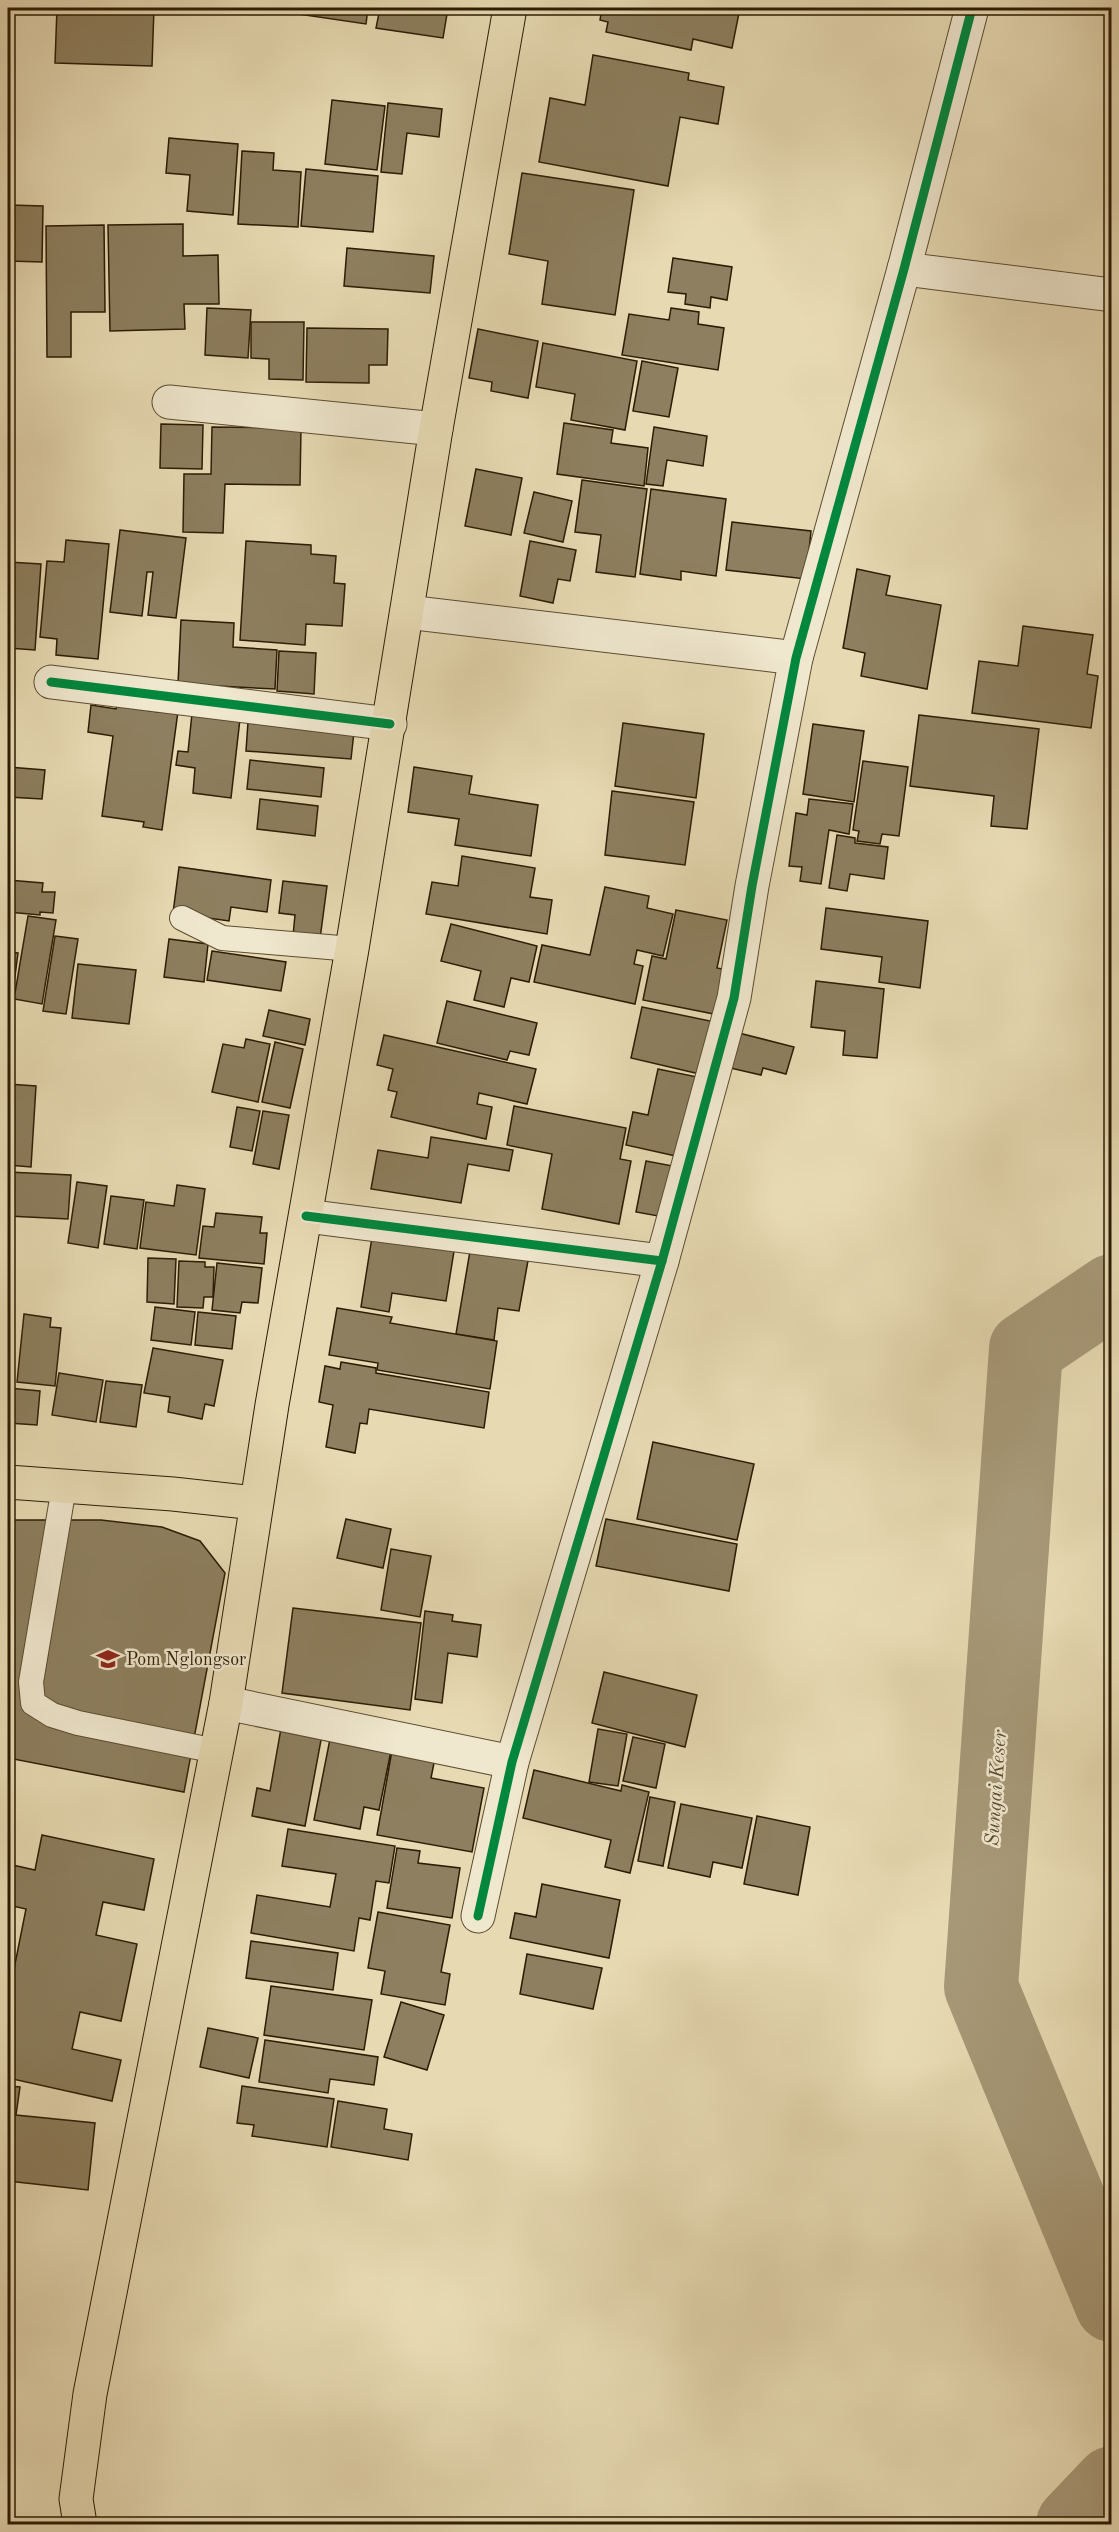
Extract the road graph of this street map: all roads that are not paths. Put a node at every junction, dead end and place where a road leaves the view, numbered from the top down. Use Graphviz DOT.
graph roads {
  1 [pos="510,8"];
  2 [pos="972,8"];
  3 [pos="904,269"];
  4 [pos="1112,295"];
  5 [pos="169,402"];
  6 [pos="436,429"];
  7 [pos="407,612"];
  8 [pos="796,658"];
  9 [pos="51,682"];
  10 [pos="390,724"];
  11 [pos="182,918"];
  12 [pos="352,949"];
  13 [pos="306,1216"];
  14 [pos="662,1261"];
  15 [pos="8,1482"];
  16 [pos="64,1487"];
  17 [pos="256,1503"];
  18 [pos="226,1703"];
  19 [pos="216,1751"];
  20 [pos="512,1762"];
  21 [pos="478,1916"];
  22 [pos="80,2524"];
  1 -- 6 [label="highway"];
  2 -- 3 [label="street"];
  3 -- 4 [label="street"];
  3 -- 8 [label="street"];
  5 -- 6 [label="street"];
  6 -- 7 [label="highway"];
  7 -- 8 [label="street"];
  7 -- 10 [label="highway"];
  8 -- 14 [label="street"];
  9 -- 10 [label="street"];
  10 -- 12 [label="highway"];
  11 -- 12 [label="lane"];
  12 -- 13 [label="highway"];
  13 -- 14 [label="street"];
  13 -- 17 [label="highway"];
  14 -- 20 [label="street"];
  15 -- 16 [label="highway"];
  16 -- 17 [label="highway"];
  16 -- 19 [label="lane"];
  17 -- 18 [label="highway"];
  18 -- 19 [label="highway"];
  18 -- 20 [label="street"];
  19 -- 22 [label="highway"];
  20 -- 21 [label="street"];
}
